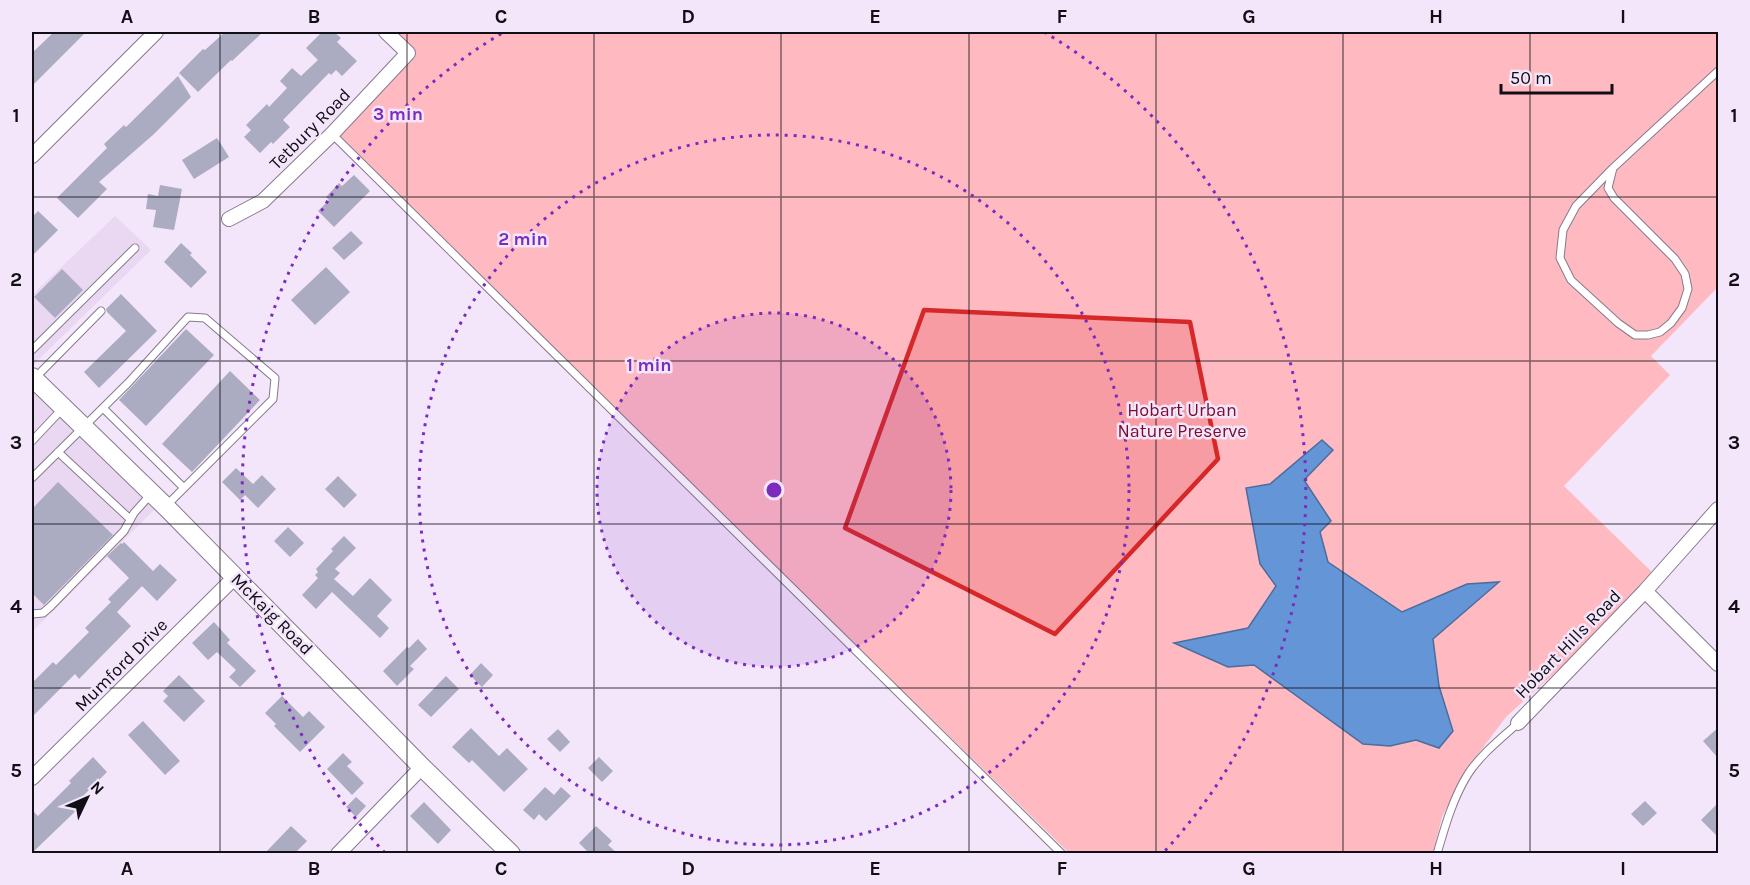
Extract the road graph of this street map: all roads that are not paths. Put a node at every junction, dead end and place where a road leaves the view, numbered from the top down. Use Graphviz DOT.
graph roads {
  1 [pos="156,32"];
  2 [pos="386,32"];
  3 [pos="1719,71"];
  4 [pos="332,134"];
  5 [pos="32,156"];
  6 [pos="1612,168"];
  7 [pos="229,219"];
  8 [pos="135,248"];
  9 [pos="100,311"];
  10 [pos="32,350"];
  11 [pos="33,378"];
  12 [pos="63,408"];
  13 [pos="103,408"];
  14 [pos="83,427"];
  15 [pos="32,441"];
  16 [pos="57,452"];
  17 [pos="32,478"];
  18 [pos="184,488"];
  19 [pos="152,494"];
  20 [pos="166,507"];
  21 [pos="1719,509"];
  22 [pos="130,519"];
  23 [pos="235,577"];
  24 [pos="1645,591"];
  25 [pos="32,614"];
  26 [pos="1719,664"];
  27 [pos="1518,723"];
  28 [pos="422,767"];
  29 [pos="32,778"];
  30 [pos="338,854"];
  31 [pos="511,854"];
  32 [pos="1062,854"];
  33 [pos="1437,854"];
  1 -- 5 [label="street"];
  2 -- 4 [label="street, Tetbury Road"];
  3 -- 6 [label="lane"];
  4 -- 7 [label="street, Tetbury Road"];
  4 -- 32 [label="lane"];
  6 -- 6 [label="lane"];
  8 -- 10 [label="lane"];
  9 -- 11 [label="lane"];
  11 -- 12 [label="street, McKaig Road"];
  12 -- 14 [label="street, McKaig Road"];
  12 -- 15 [label="lane"];
  13 -- 14 [label="lane"];
  13 -- 18 [label="lane"];
  13 -- 18 [label="lane"];
  14 -- 16 [label="lane"];
  14 -- 19 [label="street, McKaig Road"];
  16 -- 17 [label="lane"];
  16 -- 22 [label="lane"];
  18 -- 20 [label="lane"];
  19 -- 20 [label="street, McKaig Road"];
  19 -- 22 [label="lane"];
  20 -- 23 [label="street, McKaig Road"];
  21 -- 24 [label="street, Hobart Hills Road"];
  22 -- 25 [label="lane"];
  23 -- 28 [label="street, McKaig Road"];
  23 -- 29 [label="street, Mumford Drive"];
  24 -- 26 [label="street, Hobart Hills Road"];
  24 -- 27 [label="street, Hobart Hills Road"];
  27 -- 33 [label="lane"];
  28 -- 30 [label="street"];
  28 -- 31 [label="street, McKaig Road"];
}
